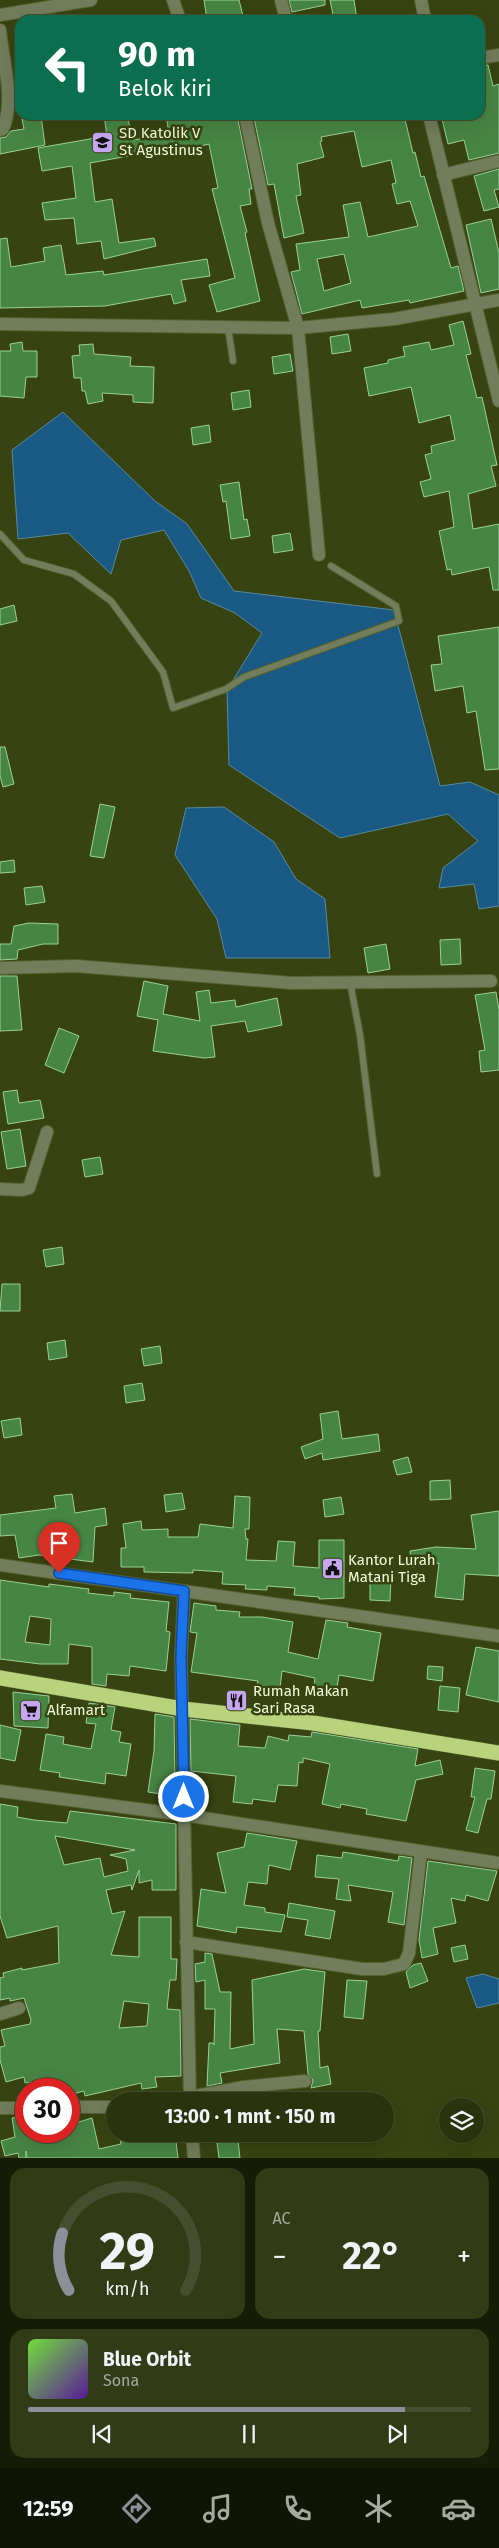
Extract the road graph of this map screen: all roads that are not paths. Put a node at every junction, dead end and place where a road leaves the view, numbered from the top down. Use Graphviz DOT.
graph roads {
  1 [pos="91,0"];
  2 [pos="173,0"];
  3 [pos="281,0"];
  4 [pos="422,0"];
  5 [pos="0,15"];
  6 [pos="178,15"];
  7 [pos="285,15"];
  8 [pos="424,15"];
  9 [pos="0,30"];
  10 [pos="499,55"];
  11 [pos="485,57"];
  12 [pos="246,120"];
  13 [pos="430,120"];
  14 [pos="0,130"];
  15 [pos="499,161"];
  16 [pos="444,175"];
  17 [pos="499,300"];
  18 [pos="474,304"];
  19 [pos="0,324"];
  20 [pos="228,327"];
  21 [pos="298,328"];
  22 [pos="233,361"];
  23 [pos="499,401"];
  24 [pos="0,534"];
  25 [pos="319,555"];
  26 [pos="331,566"];
  27 [pos="0,968"];
  28 [pos="491,981"];
  29 [pos="350,982"];
  30 [pos="47,1132"];
  31 [pos="377,1174"];
  32 [pos="0,1189"];
  33 [pos="0,1565"];
  34 [pos="184,1591"];
  35 [pos="499,1636"];
  36 [pos="0,1678"];
  37 [pos="183,1709"];
  38 [pos="499,1753"];
  39 [pos="0,1791"];
  40 [pos="184,1815"];
  41 [pos="421,1852"];
  42 [pos="499,1862"];
  43 [pos="186,1942"];
  44 [pos="19,2008"];
  45 [pos="0,2014"];
  46 [pos="305,2081"];
  47 [pos="190,2092"];
  48 [pos="223,2092"];
  49 [pos="80,2107"];
  50 [pos="0,2108"];
  51 [pos="15,2108"];
  52 [pos="106,2108"];
  53 [pos="193,2142"];
  54 [pos="194,2158"];
  1 -- 5 [label="street"];
  2 -- 6 [label="street"];
  3 -- 7 [label="street"];
  4 -- 8 [label="street"];
  9 -- 14 [label="street"];
  10 -- 11 [label="street"];
  12 -- 21 [label="street"];
  13 -- 16 [label="street"];
  15 -- 16 [label="street"];
  16 -- 18 [label="street"];
  17 -- 18 [label="street"];
  18 -- 21 [label="street"];
  18 -- 23 [label="street"];
  19 -- 20 [label="street"];
  20 -- 21 [label="street"];
  20 -- 22 [label="lane"];
  21 -- 25 [label="street"];
  24 -- 26 [label="lane"];
  27 -- 29 [label="street"];
  28 -- 29 [label="street"];
  29 -- 31 [label="lane"];
  30 -- 32 [label="street"];
  33 -- 34 [label="street"];
  34 -- 35 [label="street"];
  34 -- 37 [label="street"];
  36 -- 37 [label="highway"];
  37 -- 38 [label="highway"];
  37 -- 40 [label="street"];
  39 -- 40 [label="street"];
  40 -- 41 [label="street"];
  40 -- 43 [label="street"];
  41 -- 42 [label="street"];
  41 -- 43 [label="street"];
  43 -- 47 [label="street"];
  44 -- 45 [label="street"];
  46 -- 48 [label="street"];
  49 -- 52 [label="street"];
  50 -- 51 [label="street"];
  53 -- 54 [label="street"];
}
